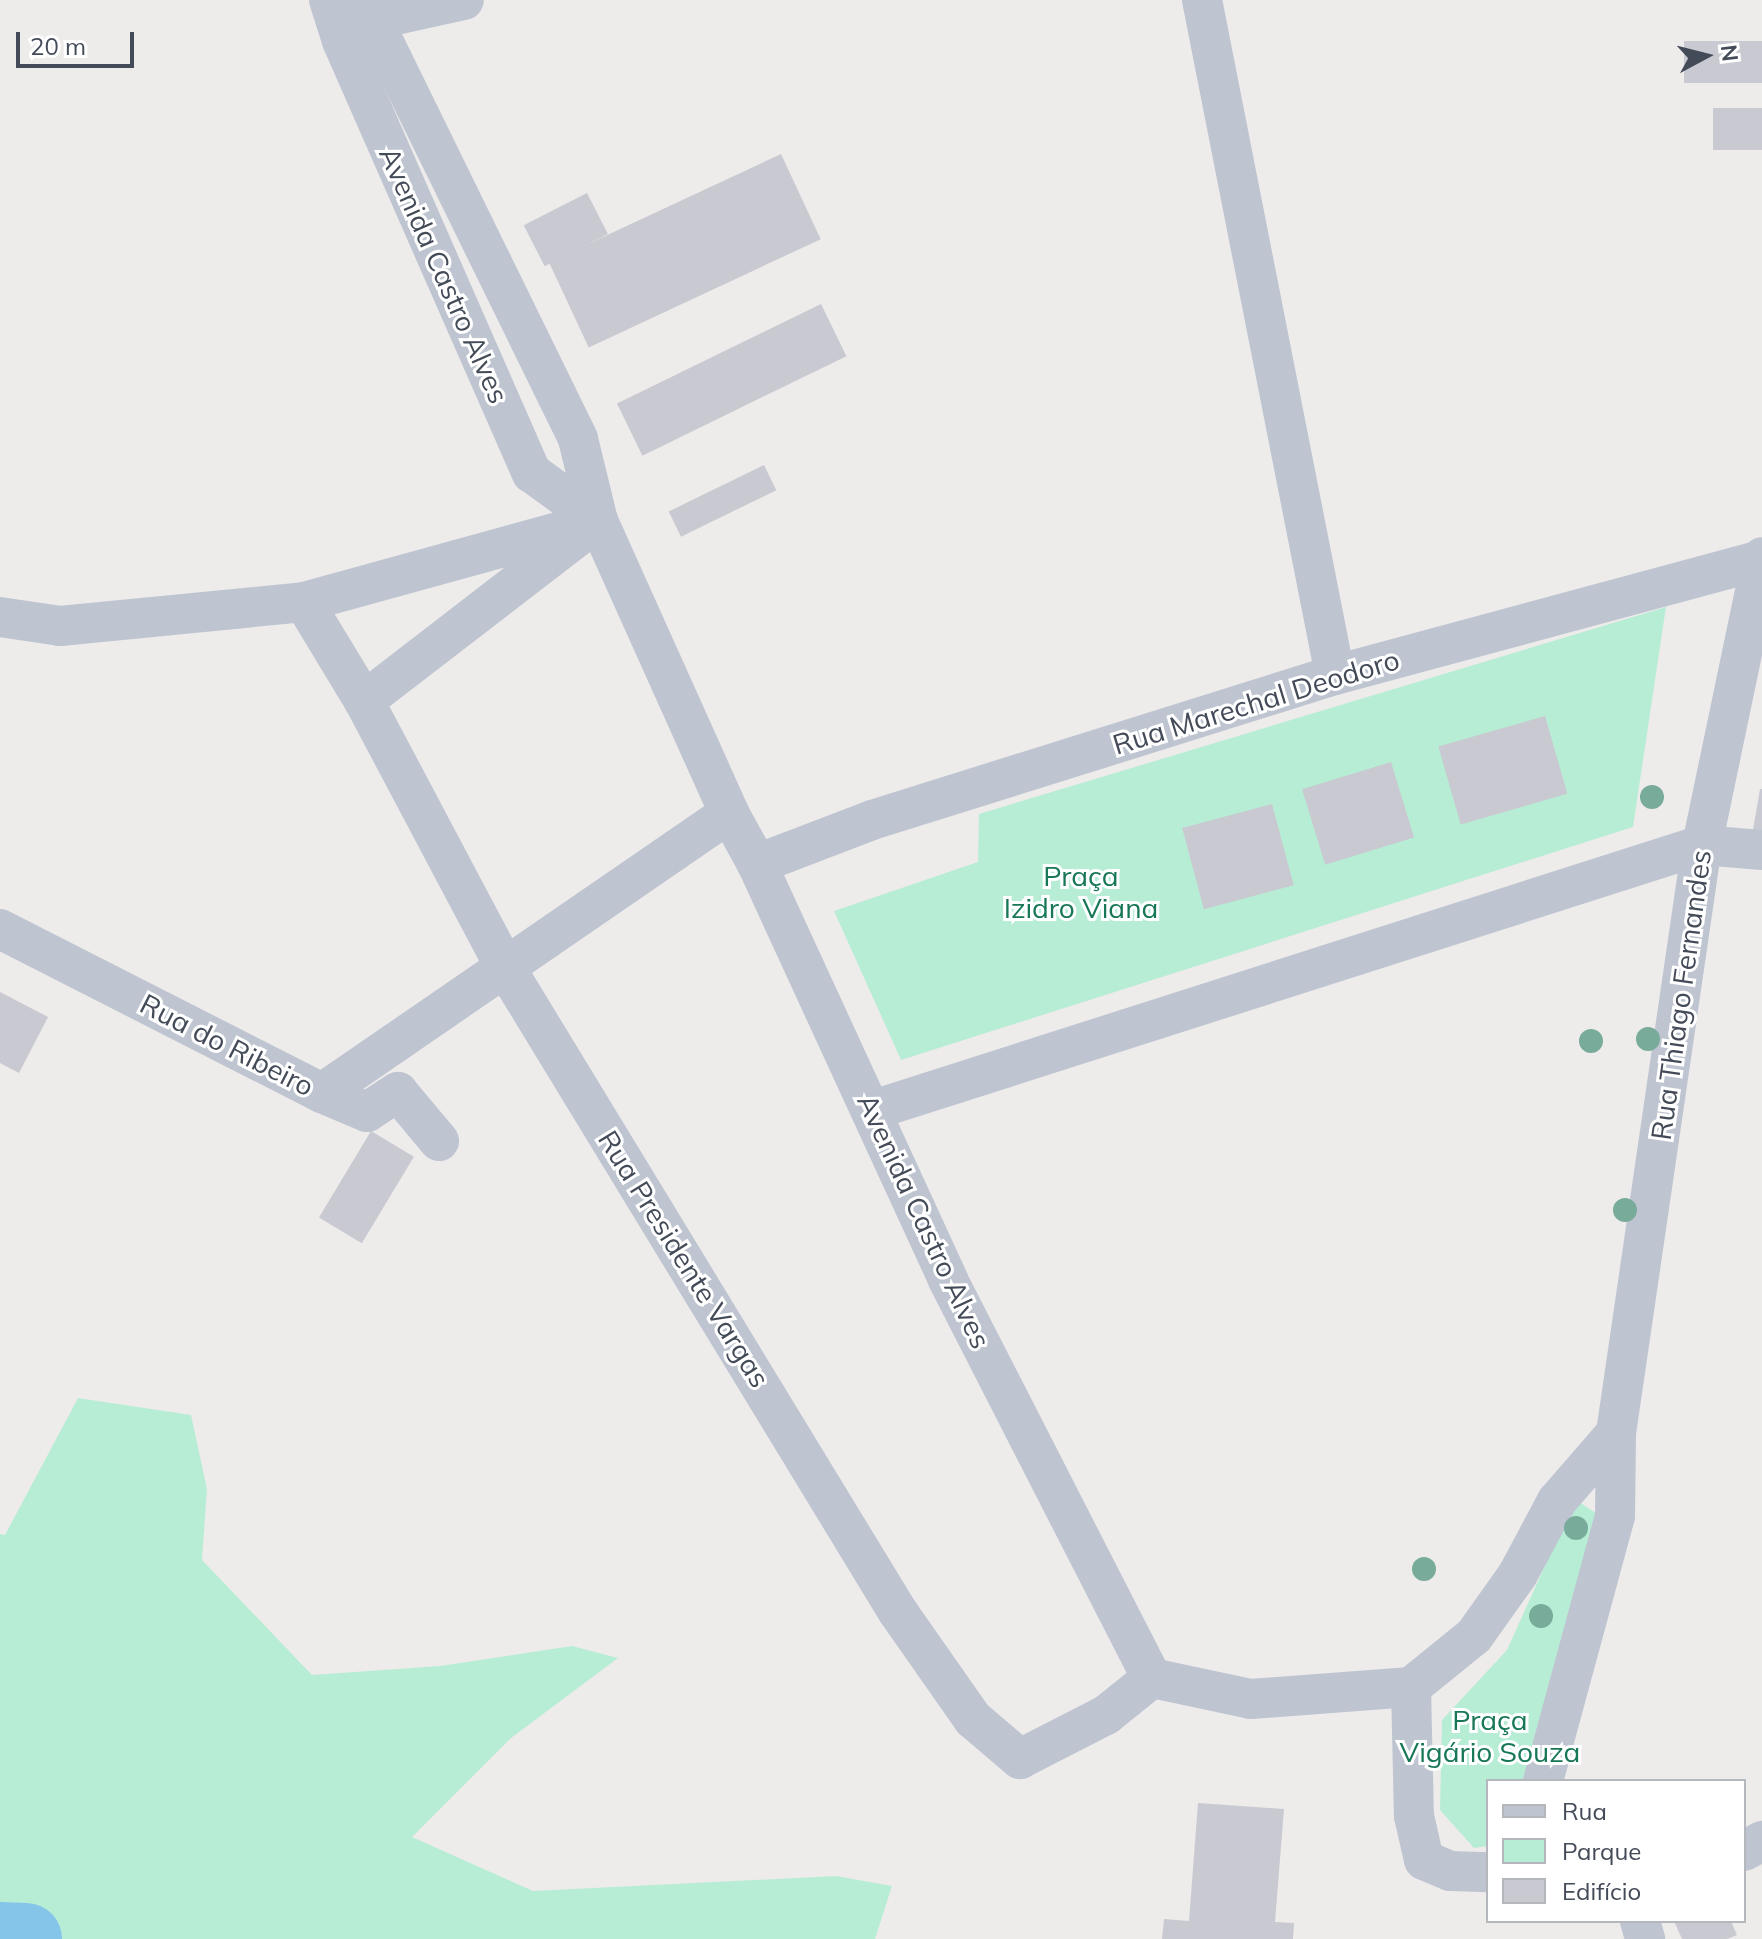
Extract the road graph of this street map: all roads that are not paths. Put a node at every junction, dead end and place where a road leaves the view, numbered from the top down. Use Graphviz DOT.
graph roads {
  1 [pos="329,0"];
  2 [pos="464,0"];
  3 [pos="1202,0"];
  4 [pos="356,20"];
  5 [pos="598,521"];
  6 [pos="1761,558"];
  7 [pos="304,602"];
  8 [pos="0,617"];
  9 [pos="1335,675"];
  10 [pos="364,701"];
  11 [pos="729,813"];
  12 [pos="1702,845"];
  13 [pos="1762,850"];
  14 [pos="757,864"];
  15 [pos="0,929"];
  16 [pos="505,967"];
  17 [pos="322,1093"];
  18 [pos="873,1110"];
  19 [pos="439,1141"];
  20 [pos="1616,1433"];
  21 [pos="1152,1678"];
  22 [pos="1411,1687"];
  23 [pos="1544,1779"];
  24 [pos="1486,1872"];
  1 -- 4 [label="street, Avenida Castro Alves"];
  2 -- 4 [label="street"];
  3 -- 9 [label="street"];
  4 -- 5 [label="street, Avenida Castro Alves"];
  4 -- 5 [label="street, Avenida Castro Alves"];
  5 -- 7 [label="street"];
  5 -- 10 [label="street"];
  5 -- 11 [label="street, Avenida Castro Alves"];
  6 -- 9 [label="street, Rua Marechal Deodoro"];
  6 -- 12 [label="street, Rua Thiago Fernandes"];
  7 -- 8 [label="street"];
  7 -- 10 [label="street, Rua Presidente Vargas"];
  9 -- 14 [label="street, Rua Marechal Deodoro"];
  10 -- 16 [label="street, Rua Presidente Vargas"];
  11 -- 14 [label="street, Avenida Castro Alves"];
  11 -- 16 [label="street"];
  12 -- 13 [label="street"];
  12 -- 18 [label="street"];
  12 -- 20 [label="street, Rua Thiago Fernandes"];
  14 -- 18 [label="street, Avenida Castro Alves"];
  15 -- 17 [label="street, Rua do Ribeiro"];
  16 -- 17 [label="street"];
  16 -- 21 [label="street, Rua Presidente Vargas"];
  17 -- 19 [label="street, Rua do Ribeiro"];
  18 -- 21 [label="street, Avenida Castro Alves"];
  20 -- 22 [label="street"];
  20 -- 23 [label="street, Rua Thiago Fernandes"];
  21 -- 22 [label="street"];
  22 -- 24 [label="street"];
}
